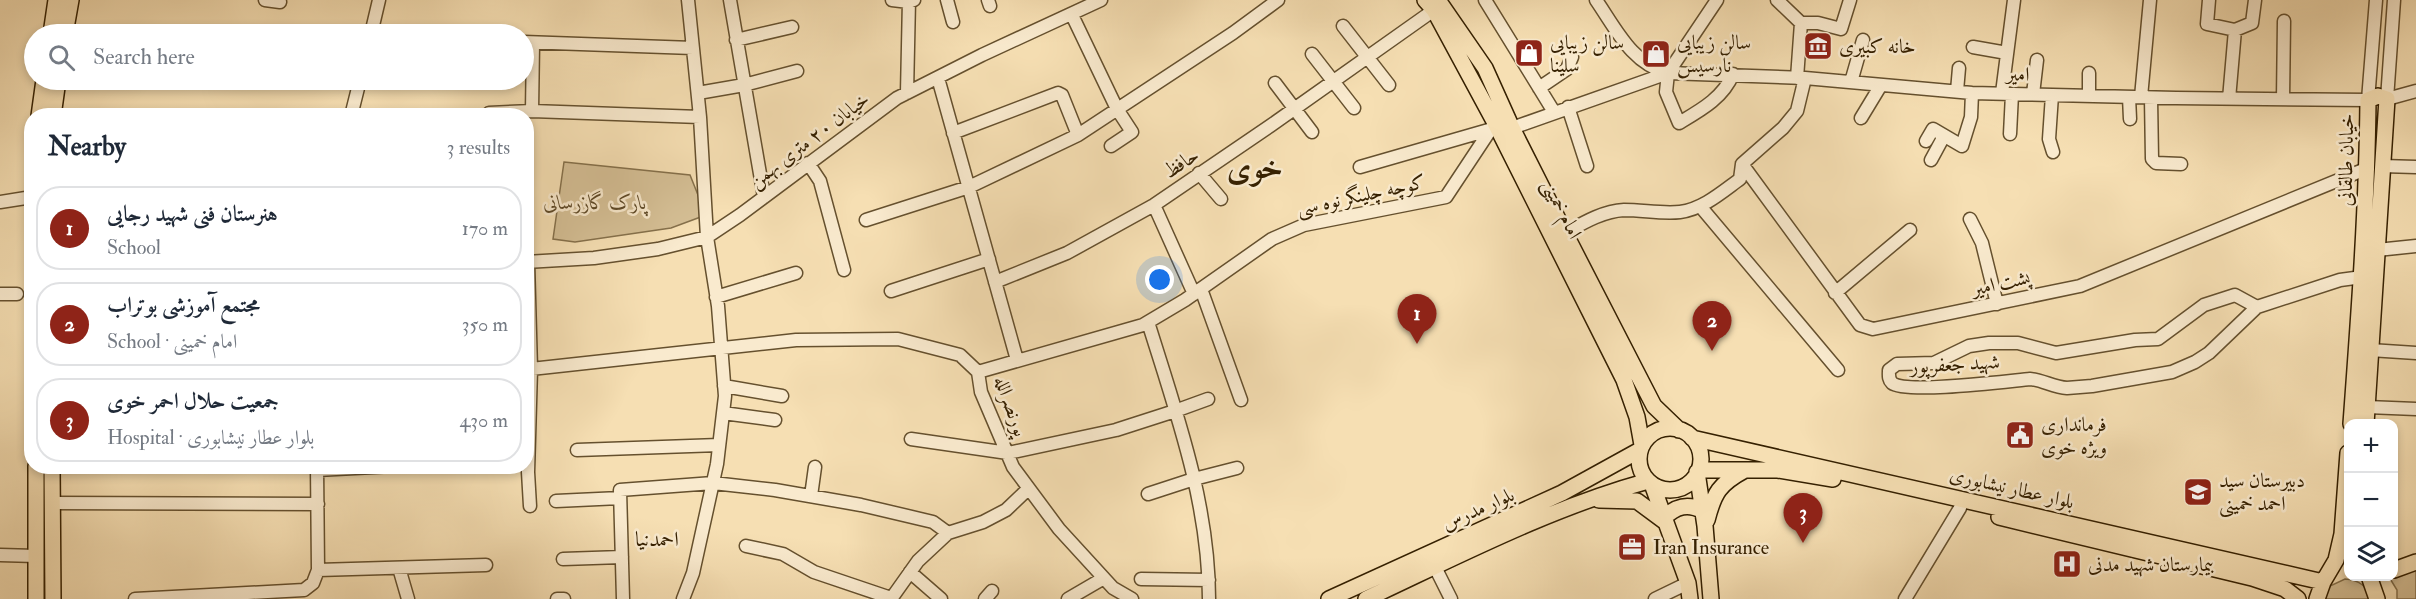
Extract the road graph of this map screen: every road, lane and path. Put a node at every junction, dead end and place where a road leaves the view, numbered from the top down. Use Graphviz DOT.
graph roads {
  1 [pos="56,0"];
  2 [pos="71,0"];
  3 [pos="265,0"];
  4 [pos="379,0"];
  5 [pos="688,0"];
  6 [pos="729,0"];
  7 [pos="892,0"];
  8 [pos="947,0"];
  9 [pos="1101,0"];
  10 [pos="1278,0"];
  11 [pos="1485,0"];
  12 [pos="1596,0"];
  13 [pos="1717,0"];
  14 [pos="1777,0"];
  15 [pos="1850,0"];
  16 [pos="2150,0"];
  17 [pos="2208,0"];
  18 [pos="2255,0"];
  19 [pos="2376,0"];
  20 [pos="2394,0"];
  21 [pos="910,1"];
  22 [pos="2012,1"];
  23 [pos="280,2"];
  24 [pos="1432,3"];
  25 [pos="1072,15"];
  26 [pos="2284,21"];
  27 [pos="953,22"];
  28 [pos="1801,23"];
  29 [pos="52,24"];
  30 [pos="67,24"];
  31 [pos="373,24"];
  32 [pos="1343,26"];
  33 [pos="792,27"];
  34 [pos="2235,30"];
  35 [pos="736,40"];
  36 [pos="1863,40"];
  37 [pos="534,42"];
  38 [pos="1973,47"];
  39 [pos="693,48"];
  40 [pos="2007,53"];
  41 [pos="1312,54"];
  42 [pos="1572,57"];
  43 [pos="1368,58"];
  44 [pos="2037,60"];
  45 [pos="1959,68"];
  46 [pos="797,71"];
  47 [pos="1668,73"];
  48 [pos="2089,73"];
  49 [pos="1733,74"];
  50 [pos="938,78"];
  51 [pos="1801,78"];
  52 [pos="1335,81"];
  53 [pos="1851,82"];
  54 [pos="1275,83"];
  55 [pos="744,85"];
  56 [pos="1389,85"];
  57 [pos="1881,85"];
  58 [pos="1539,88"];
  59 [pos="43,90"];
  60 [pos="57,90"];
  61 [pos="358,90"];
  62 [pos="531,90"];
  63 [pos="1957,91"];
  64 [pos="2416,91"];
  65 [pos="698,93"];
  66 [pos="907,93"];
  67 [pos="1972,93"];
  68 [pos="2007,94"];
  69 [pos="2033,94"];
  70 [pos="2052,95"];
  71 [pos="2089,96"];
  72 [pos="2140,97"];
  73 [pos="2229,99"];
  74 [pos="2283,99"];
  75 [pos="2368,99"];
  76 [pos="2387,99"];
  77 [pos="1568,107"];
  78 [pos="40,108"];
  79 [pos="54,108"];
  80 [pos="353,108"];
  81 [pos="532,108"];
  82 [pos="1354,108"];
  83 [pos="1117,109"];
  84 [pos="1295,109"];
  85 [pos="534,111"];
  86 [pos="1554,112"];
  87 [pos="700,117"];
  88 [pos="1860,117"];
  89 [pos="2130,119"];
  90 [pos="1493,126"];
  91 [pos="1512,128"];
  92 [pos="1312,132"];
  93 [pos="954,133"];
  94 [pos="2010,134"];
  95 [pos="1078,135"];
  96 [pos="1944,136"];
  97 [pos="1926,141"];
  98 [pos="1111,146"];
  99 [pos="2053,152"];
  100 [pos="1931,160"];
  101 [pos="808,163"];
  102 [pos="1742,164"];
  103 [pos="2181,164"];
  104 [pos="1360,166"];
  105 [pos="1587,166"];
  106 [pos="2375,167"];
  107 [pos="2416,167"];
  108 [pos="1199,173"];
  109 [pos="969,187"];
  110 [pos="764,197"];
  111 [pos="24,198"];
  112 [pos="1221,199"];
  113 [pos="0,202"];
  114 [pos="1154,205"];
  115 [pos="1700,206"];
  116 [pos="1970,219"];
  117 [pos="866,220"];
  118 [pos="1910,230"];
  119 [pos="1565,233"];
  120 [pos="707,237"];
  121 [pos="2416,246"];
  122 [pos="2377,250"];
  123 [pos="989,259"];
  124 [pos="534,262"];
  125 [pos="844,270"];
  126 [pos="796,273"];
  127 [pos="2362,277"];
  128 [pos="995,282"];
  129 [pos="891,291"];
  130 [pos="1197,291"];
  131 [pos="1835,293"];
  132 [pos="0,294"];
  133 [pos="17,294"];
  134 [pos="716,297"];
  135 [pos="1997,304"];
  136 [pos="2257,308"];
  137 [pos="1148,322"];
  138 [pos="721,348"];
  139 [pos="2370,350"];
  140 [pos="2416,353"];
  141 [pos="1017,360"];
  142 [pos="534,369"];
  143 [pos="1838,370"];
  144 [pos="978,372"];
  145 [pos="724,386"];
  146 [pos="782,396"];
  147 [pos="1208,399"];
  148 [pos="1241,400"];
  149 [pos="1654,406"];
  150 [pos="2367,407"];
  151 [pos="2416,410"];
  152 [pos="1175,411"];
  153 [pos="723,413"];
  154 [pos="1637,417"];
  155 [pos="2351,419"];
  156 [pos="2366,419"];
  157 [pos="775,420"];
  158 [pos="1685,434"];
  159 [pos="911,439"];
  160 [pos="719,445"];
  161 [pos="1641,447"];
  162 [pos="577,450"];
  163 [pos="1008,453"];
  164 [pos="814,467"];
  165 [pos="1237,468"];
  166 [pos="1607,470"];
  167 [pos="1746,470"];
  168 [pos="1698,471"];
  169 [pos="2347,473"];
  170 [pos="36,474"];
  171 [pos="52,474"];
  172 [pos="317,474"];
  173 [pos="528,474"];
  174 [pos="1194,479"];
  175 [pos="1650,482"];
  176 [pos="713,483"];
  177 [pos="1028,489"];
  178 [pos="1614,490"];
  179 [pos="1148,494"];
  180 [pos="811,496"];
  181 [pos="620,498"];
  182 [pos="1584,500"];
  183 [pos="556,501"];
  184 [pos="52,503"];
  185 [pos="318,504"];
  186 [pos="530,506"];
  187 [pos="1960,508"];
  188 [pos="1704,519"];
  189 [pos="1665,521"];
  190 [pos="2086,532"];
  191 [pos="948,533"];
  192 [pos="2342,534"];
  193 [pos="746,546"];
  194 [pos="0,555"];
  195 [pos="36,556"];
  196 [pos="622,557"];
  197 [pos="563,559"];
  198 [pos="2416,562"];
  199 [pos="486,565"];
  200 [pos="1434,567"];
  201 [pos="2398,567"];
  202 [pos="399,568"];
  203 [pos="318,570"];
  204 [pos="910,572"];
  205 [pos="2294,574"];
  206 [pos="1104,578"];
  207 [pos="1141,579"];
  208 [pos="1209,580"];
  209 [pos="2374,581"];
  210 [pos="2322,582"];
  211 [pos="1689,591"];
  212 [pos="189,597"];
  213 [pos="891,598"];
  214 [pos="36,599"];
  215 [pos="53,599"];
  216 [pos="135,599"];
  217 [pos="408,599"];
  218 [pos="622,599"];
  219 [pos="683,599"];
  220 [pos="941,599"];
  221 [pos="1068,599"];
  222 [pos="1132,599"];
  223 [pos="1209,599"];
  224 [pos="1329,599"];
  225 [pos="1366,599"];
  226 [pos="1450,599"];
  227 [pos="1655,599"];
  228 [pos="1711,599"];
  229 [pos="1905,599"];
  230 [pos="2298,599"];
  231 [pos="2317,599"];
  232 [pos="2377,599"];
  1 -- 29 [label="main road"];
  2 -- 30 [label="main road"];
  3 -- 23 [label="street"];
  4 -- 31 [label="street"];
  5 -- 39 [label="street"];
  6 -- 35 [label="street"];
  7 -- 21 [label="street"];
  8 -- 27 [label="street"];
  9 -- 25 [label="street, خیابان ۲۰ متری بهمن"];
  10 -- 83 [label="street"];
  11 -- 58 [label="street"];
  12 -- 47 [label="street"];
  13 -- 47 [label="street"];
  14 -- 28 [label="street"];
  15 -- 28 [label="street"];
  16 -- 72 [label="street"];
  17 -- 34 [label="street"];
  18 -- 34 [label="street"];
  19 -- 75 [label="street"];
  20 -- 76 [label="street"];
  21 -- 66 [label="street"];
  22 -- 40 [label="street"];
  24 -- 43 [label="street, حافظ"];
  24 -- 90 [label="main road, امام خمینی"];
  24 -- 91 [label="main road, امام خمینی"];
  25 -- 50 [label="street, خیابان ۲۰ متری بهمن"];
  25 -- 83 [label="street"];
  26 -- 74 [label="street"];
  28 -- 51 [label="street"];
  32 -- 43 [label="street"];
  33 -- 35 [label="street"];
  34 -- 73 [label="street"];
  35 -- 55 [label="street"];
  36 -- 53 [label="street"];
  37 -- 39 [label="street"];
  38 -- 40 [label="street"];
  39 -- 65 [label="street"];
  40 -- 68 [label="street"];
  41 -- 52 [label="street"];
  42 -- 58 [label="street"];
  43 -- 52 [label="street, حافظ"];
  43 -- 56 [label="street"];
  44 -- 69 [label="street"];
  45 -- 63 [label="street"];
  46 -- 55 [label="street"];
  47 -- 49 [label="street, امیر"];
  47 -- 49 [label="street"];
  47 -- 77 [label="street"];
  48 -- 71 [label="street"];
  49 -- 51 [label="street, امیر"];
  50 -- 66 [label="street, خیابان ۲۰ متری بهمن"];
  50 -- 93 [label="street"];
  51 -- 53 [label="street, امیر"];
  51 -- 102 [label="street"];
  52 -- 82 [label="street"];
  52 -- 84 [label="street, حافظ"];
  53 -- 57 [label="street, امیر"];
  54 -- 84 [label="street"];
  55 -- 65 [label="street"];
  55 -- 110 [label="street"];
  57 -- 63 [label="street, امیر"];
  57 -- 88 [label="street"];
  58 -- 86 [label="street"];
  59 -- 78 [label="main road"];
  60 -- 79 [label="main road"];
  61 -- 80 [label="street"];
  62 -- 81 [label="street"];
  63 -- 67 [label="street, امیر"];
  64 -- 76 [label="street"];
  65 -- 87 [label="street"];
  66 -- 101 [label="street, خیابان ۲۰ متری بهمن"];
  67 -- 68 [label="street, امیر"];
  67 -- 96 [label="street"];
  68 -- 69 [label="street, امیر"];
  68 -- 94 [label="street"];
  69 -- 70 [label="street, امیر"];
  70 -- 71 [label="street, امیر"];
  70 -- 99 [label="street"];
  71 -- 72 [label="street, امیر"];
  72 -- 73 [label="street, امیر"];
  72 -- 89 [label="street"];
  72 -- 103 [label="street"];
  73 -- 74 [label="street, امیر"];
  74 -- 75 [label="street, امیر"];
  75 -- 76 [label="main road, خیابان طالقانی"];
  75 -- 106 [label="main road, خیابان طالقانی"];
  76 -- 106 [label="main road, خیابان طالقانی"];
  77 -- 86 [label="street"];
  77 -- 105 [label="street"];
  83 -- 95 [label="street"];
  83 -- 98 [label="street"];
  84 -- 92 [label="street"];
  84 -- 108 [label="street, حافظ"];
  85 -- 87 [label="street"];
  86 -- 91 [label="street"];
  87 -- 120 [label="street"];
  90 -- 104 [label="street"];
  90 -- 130 [label="street, کوچه چلینگر نوه سی"];
  90 -- 154 [label="main road, امام خمینی"];
  91 -- 119 [label="main road, امام خمینی"];
  93 -- 95 [label="street"];
  93 -- 109 [label="street"];
  95 -- 109 [label="street"];
  96 -- 97 [label="street"];
  96 -- 100 [label="street"];
  101 -- 110 [label="street, خیابان ۲۰ متری بهمن"];
  101 -- 125 [label="street"];
  102 -- 115 [label="street"];
  102 -- 131 [label="street, پشت امیر"];
  106 -- 107 [label="street"];
  106 -- 122 [label="main road, خیابان طالقانی"];
  106 -- 127 [label="main road, خیابان طالقانی"];
  106 -- 135 [label="street, پشت امیر"];
  108 -- 112 [label="street"];
  108 -- 114 [label="street, حافظ"];
  109 -- 117 [label="street"];
  109 -- 123 [label="street"];
  110 -- 120 [label="street, خیابان ۲۰ متری بهمن"];
  111 -- 113 [label="street"];
  114 -- 128 [label="street, حافظ"];
  114 -- 130 [label="street"];
  115 -- 119 [label="street"];
  115 -- 143 [label="street"];
  116 -- 135 [label="street"];
  118 -- 131 [label="street"];
  119 -- 149 [label="main road, امام خمینی"];
  120 -- 124 [label="street, خیابان ۲۰ متری بهمن"];
  120 -- 134 [label="street"];
  121 -- 122 [label="street"];
  122 -- 139 [label="main road, خیابان طالقانی"];
  123 -- 128 [label="street"];
  123 -- 129 [label="street"];
  126 -- 134 [label="street"];
  127 -- 136 [label="street, شهید جعفرپور"];
  127 -- 155 [label="main road, خیابان طالقانی"];
  128 -- 141 [label="street"];
  130 -- 137 [label="street, کوچه چلینگر نوه سی"];
  130 -- 148 [label="street"];
  131 -- 135 [label="street, پشت امیر"];
  132 -- 133 [label="street"];
  134 -- 138 [label="street"];
  136 -- 136 [label="street, شهید جعفرپور"];
  137 -- 141 [label="street, کوچه چلینگر نوه سی"];
  137 -- 152 [label="street"];
  138 -- 142 [label="street, پورنصرالله"];
  138 -- 144 [label="street, پورنصرالله"];
  138 -- 145 [label="street"];
  139 -- 140 [label="street"];
  139 -- 150 [label="main road, خیابان طالقانی"];
  141 -- 144 [label="street, کوچه چلینگر نوه سی"];
  144 -- 163 [label="street, پورنصرالله"];
  145 -- 146 [label="street"];
  145 -- 153 [label="street"];
  147 -- 152 [label="street"];
  149 -- 154 [label="main road"];
  149 -- 158 [label="main road, امام خمینی"];
  150 -- 151 [label="street"];
  150 -- 156 [label="main road, خیابان طالقانی"];
  152 -- 163 [label="street"];
  152 -- 174 [label="street"];
  153 -- 157 [label="street"];
  153 -- 160 [label="street"];
  154 -- 161 [label="main road, امام خمینی"];
  158 -- 161 [label="main road"];
  158 -- 168 [label="main road"];
  158 -- 190 [label="main road, بلوار عطار نیشابوری"];
  159 -- 163 [label="street"];
  160 -- 162 [label="street"];
  160 -- 176 [label="street"];
  161 -- 166 [label="main road, بلوار مدرس"];
  161 -- 175 [label="main road"];
  163 -- 177 [label="street, پورنصرالله"];
  164 -- 180 [label="street"];
  165 -- 174 [label="street"];
  166 -- 178 [label="main road"];
  166 -- 224 [label="main road, بلوار مدرس"];
  167 -- 168 [label="main road, بلوار عطار نیشابوری"];
  167 -- 187 [label="main road, بلوار عطار نیشابوری"];
  167 -- 188 [label="main road"];
  168 -- 175 [label="main road"];
  168 -- 188 [label="main road"];
  169 -- 192 [label="main road"];
  170 -- 195 [label="main road"];
  171 -- 184 [label="main road"];
  172 -- 185 [label="street"];
  173 -- 186 [label="street"];
  174 -- 179 [label="street"];
  174 -- 208 [label="street"];
  175 -- 178 [label="main road, بلوار مدرس"];
  175 -- 189 [label="main road"];
  176 -- 180 [label="street"];
  176 -- 181 [label="street"];
  176 -- 219 [label="street"];
  177 -- 191 [label="street"];
  177 -- 206 [label="street, پورنصرالله"];
  178 -- 182 [label="main road, بلوار مدرس"];
  180 -- 191 [label="street"];
  181 -- 183 [label="street"];
  181 -- 196 [label="street"];
  182 -- 189 [label="main road"];
  182 -- 200 [label="main road, بلوار مدرس"];
  184 -- 185 [label="street"];
  184 -- 215 [label="main road"];
  185 -- 203 [label="street"];
  187 -- 190 [label="main road, بلوار عطار نیشابوری"];
  187 -- 229 [label="street"];
  188 -- 189 [label="main road"];
  188 -- 228 [label="main road"];
  189 -- 211 [label="main road"];
  190 -- 205 [label="main road, بلوار عطار نیشابوری"];
  190 -- 230 [label="main road, بلوار عطار نیشابوری"];
  191 -- 204 [label="street"];
  192 -- 205 [label="main road"];
  192 -- 210 [label="main road"];
  193 -- 213 [label="street"];
  194 -- 195 [label="street"];
  195 -- 214 [label="main road"];
  196 -- 197 [label="street"];
  196 -- 218 [label="street"];
  198 -- 201 [label="main road"];
  199 -- 202 [label="street"];
  200 -- 225 [label="main road, بلوار مدرس"];
  200 -- 226 [label="street"];
  202 -- 203 [label="street"];
  202 -- 217 [label="street"];
  203 -- 212 [label="street"];
  204 -- 213 [label="street"];
  204 -- 220 [label="street"];
  205 -- 210 [label="main road, بلوار عطار نیشابوری"];
  206 -- 221 [label="street"];
  206 -- 222 [label="street, پورنصرالله"];
  207 -- 208 [label="street"];
  208 -- 223 [label="street"];
  209 -- 232 [label="main road"];
  210 -- 231 [label="main road"];
  211 -- 227 [label="street"];
  212 -- 216 [label="street"];
}
